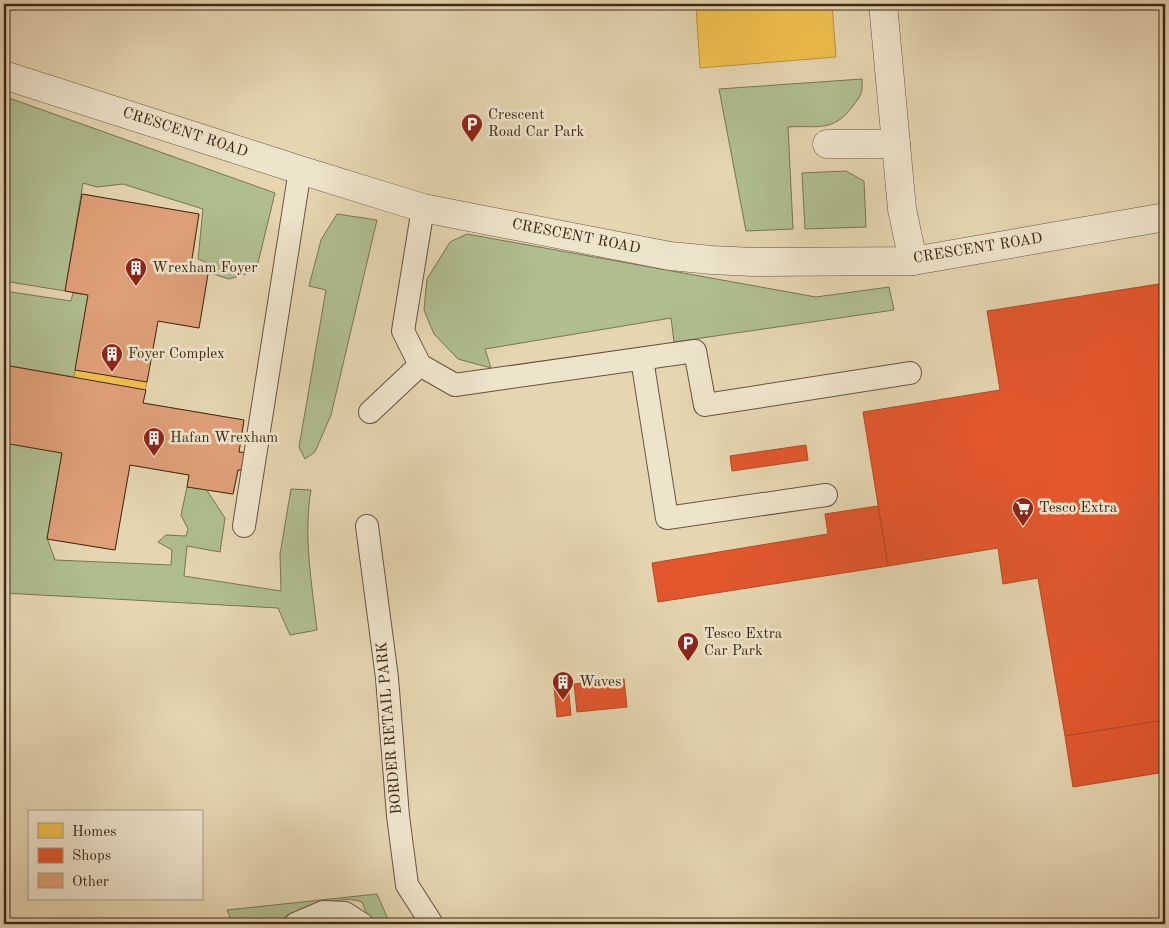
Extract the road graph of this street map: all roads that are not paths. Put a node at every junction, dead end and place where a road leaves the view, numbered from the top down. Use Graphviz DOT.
graph roads {
  1 [pos="883,4"];
  2 [pos="4,75"];
  3 [pos="827,144"];
  4 [pos="896,144"];
  5 [pos="300,170"];
  6 [pos="423,208"];
  7 [pos="1165,217"];
  8 [pos="913,261"];
  9 [pos="642,358"];
  10 [pos="420,366"];
  11 [pos="910,373"];
  12 [pos="370,412"];
  13 [pos="826,495"];
  14 [pos="244,526"];
  15 [pos="367,526"];
  16 [pos="295,924"];
  17 [pos="362,924"];
  18 [pos="432,924"];
  1 -- 4 [label="street"];
  2 -- 5 [label="street, CRESCENT ROAD"];
  3 -- 4 [label="street"];
  4 -- 8 [label="street"];
  5 -- 6 [label="street, CRESCENT ROAD"];
  5 -- 14 [label="lane"];
  6 -- 8 [label="street, CRESCENT ROAD"];
  6 -- 10 [label="lane"];
  7 -- 8 [label="street, CRESCENT ROAD"];
  9 -- 10 [label="lane"];
  9 -- 11 [label="lane"];
  9 -- 13 [label="lane"];
  10 -- 12 [label="lane"];
  15 -- 18 [label="lane, BORDER RETAIL PARK"];
  16 -- 17 [label="lane"];
}
